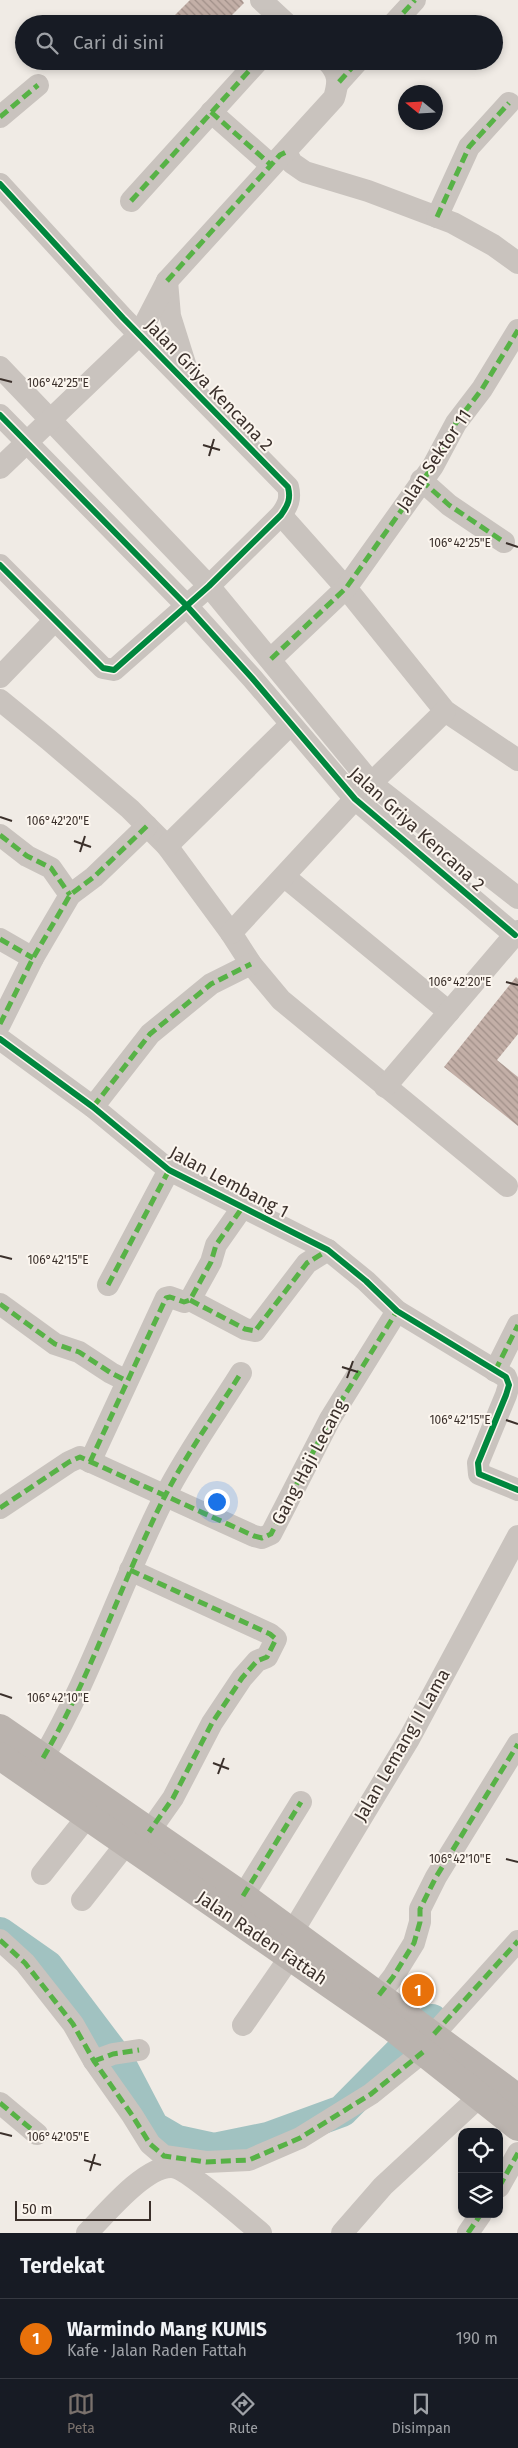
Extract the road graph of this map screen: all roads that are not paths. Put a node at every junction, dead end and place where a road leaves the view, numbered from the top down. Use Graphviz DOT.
graph roads {
  1 [pos="261,0"];
  2 [pos="415,0"];
  3 [pos="277,15"];
  4 [pos="401,15"];
  5 [pos="250,70"];
  6 [pos="335,70"];
  7 [pos="349,70"];
  8 [pos="338,82"];
  9 [pos="38,85"];
  10 [pos="509,103"];
  11 [pos="211,112"];
  12 [pos="0,117"];
  13 [pos="279,158"];
  14 [pos="0,184"];
  15 [pos="131,201"];
  16 [pos="437,217"];
  17 [pos="518,263"];
  18 [pos="167,281"];
  19 [pos="518,330"];
  20 [pos="139,334"];
  21 [pos="0,367"];
  22 [pos="192,390"];
  23 [pos="0,415"];
  24 [pos="50,419"];
  25 [pos="26,442"];
  26 [pos="0,468"];
  27 [pos="421,480"];
  28 [pos="281,515"];
  29 [pos="504,542"];
  30 [pos="0,565"];
  31 [pos="209,586"];
  32 [pos="346,588"];
  33 [pos="186,605"];
  34 [pos="55,620"];
  35 [pos="271,660"];
  36 [pos="0,677"];
  37 [pos="0,700"];
  38 [pos="445,711"];
  39 [pos="290,725"];
  40 [pos="518,760"];
  41 [pos="372,784"];
  42 [pos="355,799"];
  43 [pos="147,826"];
  44 [pos="0,835"];
  45 [pos="167,846"];
  46 [pos="285,877"];
  47 [pos="70,895"];
  48 [pos="518,898"];
  49 [pos="231,933"];
  50 [pos="516,933"];
  51 [pos="0,939"];
  52 [pos="33,958"];
  53 [pos="251,964"];
  54 [pos="449,1012"];
  55 [pos="0,1024"];
  56 [pos="0,1039"];
  57 [pos="385,1087"];
  58 [pos="93,1107"];
  59 [pos="169,1170"];
  60 [pos="507,1186"];
  61 [pos="242,1208"];
  62 [pos="328,1250"];
  63 [pos="108,1285"];
  64 [pos="190,1300"];
  65 [pos="0,1304"];
  66 [pos="397,1310"];
  67 [pos="518,1325"];
  68 [pos="495,1370"];
  69 [pos="241,1372"];
  70 [pos="127,1381"];
  71 [pos="90,1462"];
  72 [pos="518,1490"];
  73 [pos="165,1495"];
  74 [pos="0,1508"];
  75 [pos="518,1536"];
  76 [pos="130,1570"];
  77 [pos="0,1728"];
  78 [pos="518,1744"];
  79 [pos="0,1756"];
  80 [pos="43,1758"];
  81 [pos="300,1802"];
  82 [pos="87,1817"];
  83 [pos="138,1838"];
  84 [pos="42,1874"];
  85 [pos="243,1896"];
  86 [pos="82,1900"];
  87 [pos="0,1940"];
  88 [pos="518,1942"];
  89 [pos="287,1946"];
  90 [pos="379,1995"];
  91 [pos="398,2020"];
  92 [pos="243,2024"];
  93 [pos="425,2041"];
  94 [pos="139,2050"];
  95 [pos="101,2058"];
  96 [pos="488,2089"];
  97 [pos="518,2098"];
  98 [pos="0,2103"];
  99 [pos="518,2127"];
  100 [pos="37,2134"];
  101 [pos="518,2153"];
  102 [pos="503,2180"];
  103 [pos="477,2218"];
  104 [pos="87,2233"];
  105 [pos="261,2233"];
  106 [pos="342,2233"];
  107 [pos="468,2233"];
  1 -- 3 [label="street"];
  2 -- 4 [label="street"];
  5 -- 11 [label="street"];
  6 -- 8 [label="street"];
  7 -- 8 [label="street"];
  8 -- 13 [label="street, Jalan Griya Kencana 2"];
  9 -- 12 [label="street"];
  10 -- 16 [label="street"];
  11 -- 13 [label="street"];
  11 -- 15 [label="street"];
  13 -- 16 [label="street"];
  13 -- 18 [label="street, Jalan Griya Kencana 2"];
  14 -- 20 [label="street, Jalan Griya Kencana 2"];
  16 -- 17 [label="street"];
  18 -- 20 [label="street, Jalan Griya Kencana 2"];
  18 -- 22 [label="street, Jalan Griya Kencana 2"];
  19 -- 27 [label="street, Jalan Sektor 11"];
  20 -- 22 [label="street, Jalan Griya Kencana 2"];
  20 -- 24 [label="street, Jalan Griya Kencana 2"];
  21 -- 24 [label="street, Jalan Griya Kencana 2"];
  22 -- 28 [label="street, Jalan Griya Kencana 2"];
  23 -- 25 [label="street, Jalan Griya Kencana 2"];
  24 -- 25 [label="street, Jalan Griya Kencana 2"];
  24 -- 31 [label="street, Jalan Griya Kencana 2"];
  25 -- 26 [label="street, Jalan Griya Kencana 2"];
  25 -- 33 [label="street, Jalan Griya Kencana 2"];
  27 -- 29 [label="street"];
  27 -- 32 [label="street, Jalan Sektor 11"];
  28 -- 31 [label="street, Jalan Griya Kencana 2"];
  28 -- 32 [label="street"];
  30 -- 34 [label="street"];
  31 -- 33 [label="street, Jalan Griya Kencana 2"];
  31 -- 35 [label="street, Jalan Griya Kencana 2"];
  32 -- 35 [label="street"];
  32 -- 38 [label="street"];
  33 -- 34 [label="street, Jalan Griya Kencana 2"];
  33 -- 39 [label="street, Jalan Griya Kencana 2"];
  34 -- 36 [label="street"];
  35 -- 41 [label="street, Jalan Griya Kencana 2"];
  37 -- 43 [label="street"];
  38 -- 40 [label="street"];
  38 -- 41 [label="street, Jalan Griya Kencana 2"];
  39 -- 42 [label="street, Jalan Griya Kencana 2"];
  39 -- 45 [label="street"];
  41 -- 42 [label="street, Jalan Griya Kencana 2"];
  41 -- 48 [label="street, Jalan Griya Kencana 2"];
  42 -- 46 [label="street, Jalan Griya Kencana 2"];
  42 -- 50 [label="street, Jalan Griya Kencana 2"];
  43 -- 45 [label="street"];
  43 -- 47 [label="street"];
  44 -- 47 [label="street"];
  45 -- 49 [label="street"];
  46 -- 49 [label="street, Jalan Griya Kencana 2"];
  46 -- 54 [label="street"];
  47 -- 52 [label="street"];
  49 -- 53 [label="street"];
  50 -- 54 [label="street, Jalan Griya Kencana 2"];
  51 -- 52 [label="street"];
  52 -- 55 [label="street"];
  53 -- 57 [label="street"];
  53 -- 58 [label="street"];
  54 -- 57 [label="street, Jalan Griya Kencana 2"];
  56 -- 58 [label="street, Jalan Lembang 1"];
  57 -- 60 [label="street"];
  58 -- 59 [label="street, Jalan Lembang 1"];
  59 -- 61 [label="street, Jalan Lembang 1"];
  59 -- 63 [label="street"];
  61 -- 62 [label="street, Jalan Lembang 1"];
  61 -- 64 [label="street"];
  62 -- 64 [label="street"];
  62 -- 66 [label="street, Jalan Lembang 1"];
  64 -- 70 [label="street"];
  65 -- 70 [label="street"];
  66 -- 68 [label="street, Jalan Lembang 1"];
  66 -- 73 [label="street, Gang Haji Lecang"];
  67 -- 68 [label="street"];
  68 -- 72 [label="street"];
  69 -- 73 [label="street"];
  70 -- 71 [label="street"];
  71 -- 73 [label="street, Gang Haji Lecang"];
  71 -- 74 [label="street, Gang Haji Lecang"];
  73 -- 76 [label="street"];
  75 -- 89 [label="street, Jalan Lemang II Lama"];
  76 -- 80 [label="street"];
  76 -- 83 [label="street"];
  77 -- 80 [label="main road, Jalan Raden Fattah"];
  78 -- 90 [label="street"];
  79 -- 82 [label="main road, Jalan Raden Fattah"];
  80 -- 83 [label="main road, Jalan Raden Fattah"];
  81 -- 85 [label="street"];
  82 -- 83 [label="main road, Jalan Raden Fattah"];
  82 -- 84 [label="street"];
  83 -- 85 [label="main road, Jalan Raden Fattah"];
  83 -- 86 [label="street"];
  83 -- 89 [label="main road, Jalan Raden Fattah"];
  85 -- 89 [label="main road, Jalan Raden Fattah"];
  87 -- 95 [label="street"];
  88 -- 93 [label="street"];
  89 -- 90 [label="main road, Jalan Raden Fattah"];
  89 -- 91 [label="main road, Jalan Raden Fattah"];
  89 -- 92 [label="street, Jalan Lemang II Lama"];
  90 -- 91 [label="main road, Jalan Raden Fattah"];
  91 -- 93 [label="main road, Jalan Raden Fattah"];
  93 -- 95 [label="street"];
  93 -- 96 [label="main road, Jalan Raden Fattah"];
  94 -- 95 [label="street"];
  96 -- 97 [label="main road, Jalan Raden Fattah"];
  96 -- 99 [label="main road, Jalan Raden Fattah"];
  96 -- 106 [label="street"];
  98 -- 100 [label="street"];
  101 -- 102 [label="street"];
  103 -- 107 [label="street"];
  104 -- 105 [label="street"];
}
